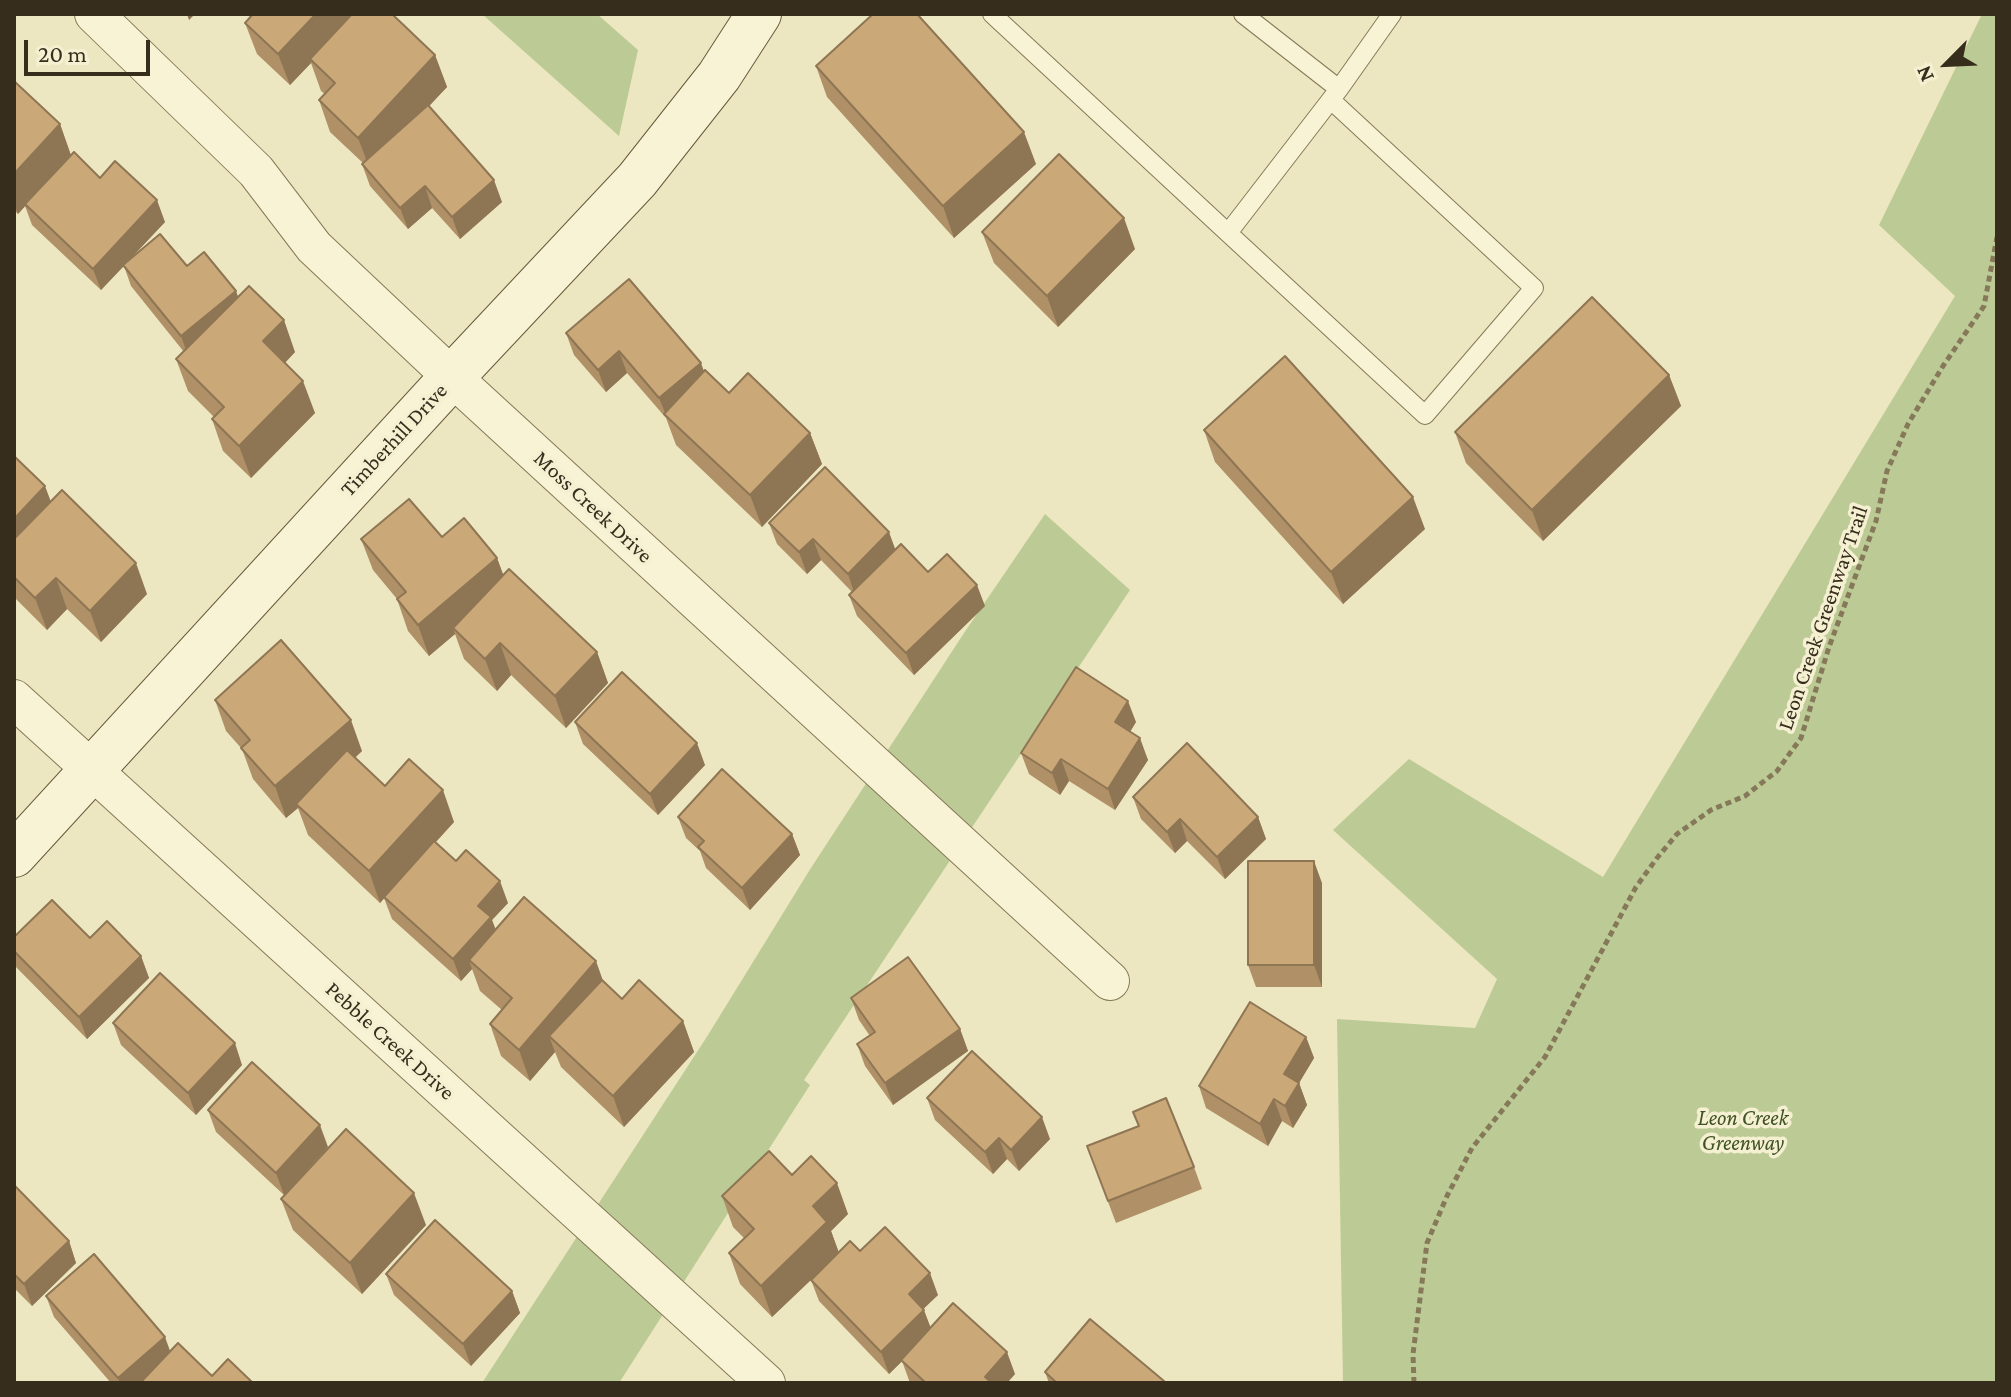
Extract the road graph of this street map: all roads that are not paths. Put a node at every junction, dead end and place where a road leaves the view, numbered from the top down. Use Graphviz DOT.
graph roads {
  1 [pos="94,14"];
  2 [pos="759,14"];
  3 [pos="992,14"];
  4 [pos="1243,14"];
  5 [pos="1392,14"];
  6 [pos="1335,95"];
  7 [pos="1228,233"];
  8 [pos="452,377"];
  9 [pos="14,699"];
  10 [pos="91,769"];
  11 [pos="14,855"];
  12 [pos="1110,981"];
  13 [pos="766,1383"];
  1 -- 8 [label="street, Moss Creek Drive"];
  2 -- 8 [label="street, Timberhill Drive"];
  3 -- 7 [label="lane"];
  4 -- 6 [label="lane"];
  5 -- 6 [label="lane"];
  6 -- 7 [label="lane"];
  6 -- 7 [label="lane"];
  8 -- 10 [label="street, Timberhill Drive"];
  8 -- 12 [label="street, Moss Creek Drive"];
  9 -- 10 [label="street, Pebble Creek Drive"];
  10 -- 11 [label="street, Timberhill Drive"];
  10 -- 13 [label="street, Pebble Creek Drive"];
}
